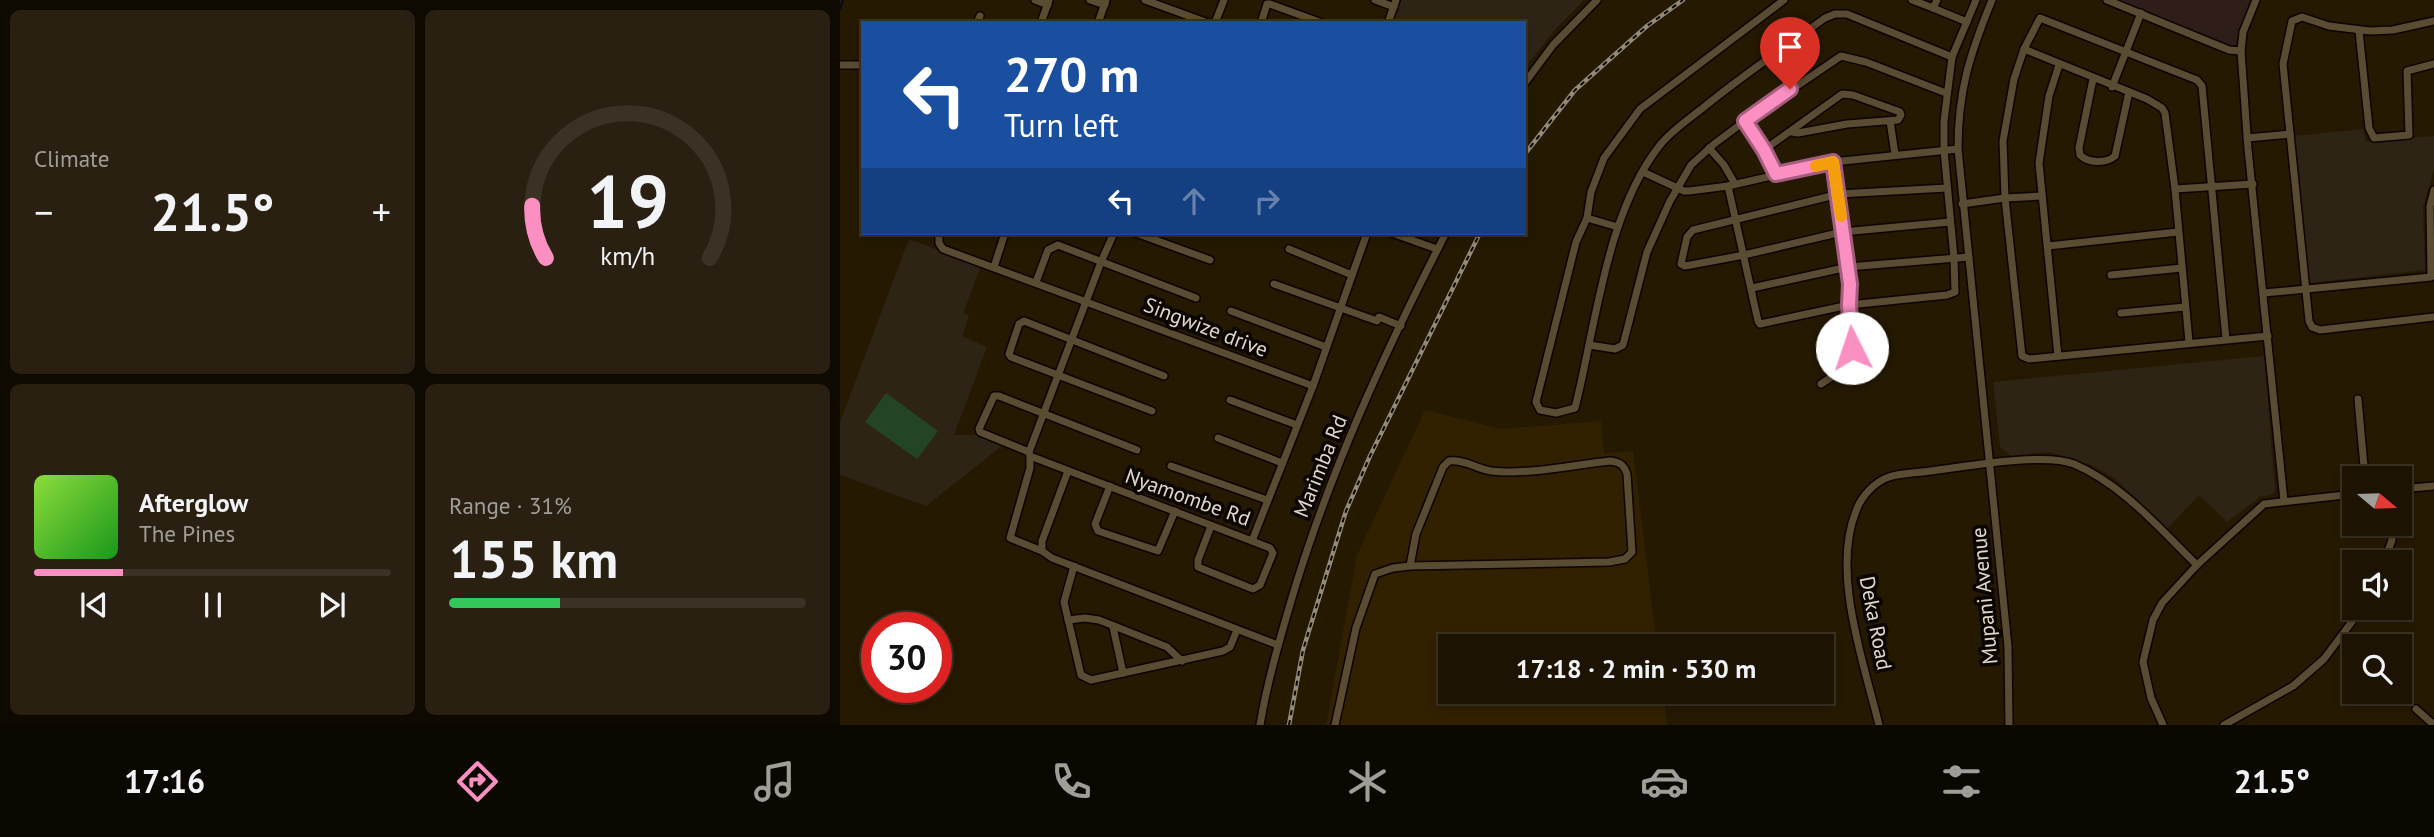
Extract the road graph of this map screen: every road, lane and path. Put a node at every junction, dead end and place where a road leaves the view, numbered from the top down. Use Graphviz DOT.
graph roads {
  1 [pos="1035,0"];
  2 [pos="1090,0"];
  3 [pos="1145,0"];
  4 [pos="1224,0"];
  5 [pos="1259,0"];
  6 [pos="1376,0"];
  7 [pos="1597,0"];
  8 [pos="1784,0"];
  9 [pos="1912,0"];
  10 [pos="1937,0"];
  11 [pos="1976,0"];
  12 [pos="1992,0"];
  13 [pos="2107,0"];
  14 [pos="2256,0"];
  15 [pos="1049,2"];
  16 [pos="1105,3"];
  17 [pos="1395,3"];
  18 [pos="1267,5"];
  19 [pos="1933,8"];
  20 [pos="2141,13"];
  21 [pos="1042,21"];
  22 [pos="1099,21"];
  23 [pos="1203,21"];
  24 [pos="1216,21"];
  25 [pos="1262,21"];
  26 [pos="1317,21"];
  27 [pos="1389,21"];
  28 [pos="2434,21"];
  29 [pos="1967,22"];
  30 [pos="2359,31"];
  31 [pos="2024,49"];
  32 [pos="2126,51"];
  33 [pos="2241,51"];
  34 [pos="1952,57"];
  35 [pos="2434,64"];
  36 [pos="840,65"];
  37 [pos="861,65"];
  38 [pos="2059,65"];
  39 [pos="2093,79"];
  40 [pos="1526,80"];
  41 [pos="2112,86"];
  42 [pos="2129,92"];
  43 [pos="1946,93"];
  44 [pos="1745,121"];
  45 [pos="1890,121"];
  46 [pos="1792,132"];
  47 [pos="2290,134"];
  48 [pos="2247,138"];
  49 [pos="1709,148"];
  50 [pos="1958,149"];
  51 [pos="1764,150"];
  52 [pos="1944,150"];
  53 [pos="1895,154"];
  54 [pos="1833,162"];
  55 [pos="1643,172"];
  56 [pos="1776,174"];
  57 [pos="2253,184"];
  58 [pos="1731,185"];
  59 [pos="1677,187"];
  60 [pos="1947,188"];
  61 [pos="2211,188"];
  62 [pos="2175,190"];
  63 [pos="2434,190"];
  64 [pos="1839,194"];
  65 [pos="2042,196"];
  66 [pos="2005,198"];
  67 [pos="1962,204"];
  68 [pos="1587,218"];
  69 [pos="1736,219"];
  70 [pos="1950,222"];
  71 [pos="1618,228"];
  72 [pos="1842,232"];
  73 [pos="2178,232"];
  74 [pos="939,235"];
  75 [pos="1004,235"];
  76 [pos="1113,235"];
  77 [pos="1141,235"];
  78 [pos="1366,235"];
  79 [pos="1398,235"];
  80 [pos="1445,235"];
  81 [pos="2048,246"];
  82 [pos="1289,249"];
  83 [pos="1437,249"];
  84 [pos="1744,255"];
  85 [pos="1969,257"];
  86 [pos="1954,258"];
  87 [pos="1210,260"];
  88 [pos="1101,262"];
  89 [pos="994,267"];
  90 [pos="1848,267"];
  91 [pos="2182,268"];
  92 [pos="1352,275"];
  93 [pos="2111,275"];
  94 [pos="2433,276"];
  95 [pos="1036,282"];
  96 [pos="1274,285"];
  97 [pos="1752,288"];
  98 [pos="2304,290"];
  99 [pos="2264,293"];
  100 [pos="1195,298"];
  101 [pos="1086,300"];
  102 [pos="1849,305"];
  103 [pos="2185,307"];
  104 [pos="1339,309"];
  105 [pos="1231,312"];
  106 [pos="2122,313"];
  107 [pos="2434,317"];
  108 [pos="1401,326"];
  109 [pos="2268,336"];
  110 [pos="1072,339"];
  111 [pos="2226,339"];
  112 [pos="2189,342"];
  113 [pos="1589,345"];
  114 [pos="1326,347"];
  115 [pos="2059,356"];
  116 [pos="1058,376"];
  117 [pos="1164,376"];
  118 [pos="1821,384"];
  119 [pos="1313,386"];
  120 [pos="2358,399"];
  121 [pos="1230,400"];
  122 [pos="1152,411"];
  123 [pos="1043,414"];
  124 [pos="1297,425"];
  125 [pos="1218,438"];
  126 [pos="1137,450"];
  127 [pos="1029,454"];
  128 [pos="1282,463"];
  129 [pos="1990,463"];
  130 [pos="1171,466"];
  131 [pos="2364,466"];
  132 [pos="1068,471"];
  133 [pos="1110,486"];
  134 [pos="2434,486"];
  135 [pos="2412,488"];
  136 [pos="2342,495"];
  137 [pos="1267,500"];
  138 [pos="2284,502"];
  139 [pos="1175,511"];
  140 [pos="1211,526"];
  141 [pos="1252,541"];
  142 [pos="1042,551"];
  143 [pos="2197,565"];
  144 [pos="1074,566"];
  145 [pos="1410,566"];
  146 [pos="1068,620"];
  147 [pos="2353,620"];
  148 [pos="1113,627"];
  149 [pos="1237,630"];
  150 [pos="1278,645"];
  151 [pos="1182,661"];
  152 [pos="1123,673"];
  153 [pos="2417,709"];
  154 [pos="2240,721"];
  155 [pos="1260,725"];
  156 [pos="1335,725"];
  157 [pos="1879,725"];
  158 [pos="2008,725"];
  159 [pos="2163,725"];
  160 [pos="2224,725"];
  161 [pos="2434,725"];
  1 -- 15 [label="street"];
  2 -- 16 [label="street"];
  3 -- 23 [label="street"];
  4 -- 24 [label="street"];
  5 -- 18 [label="street"];
  6 -- 17 [label="street"];
  7 -- 40 [label="street"];
  8 -- 68 [label="street"];
  9 -- 19 [label="street"];
  10 -- 19 [label="street"];
  11 -- 29 [label="street"];
  12 -- 50 [label="street, Mupani Avenue"];
  13 -- 20 [label="street"];
  14 -- 33 [label="street"];
  15 -- 21 [label="street"];
  16 -- 22 [label="street"];
  17 -- 27 [label="street"];
  18 -- 25 [label="street"];
  18 -- 26 [label="street"];
  19 -- 29 [label="street"];
  20 -- 32 [label="street"];
  20 -- 33 [label="street"];
  28 -- 30 [label="street"];
  29 -- 34 [label="street"];
  30 -- 35 [label="street"];
  30 -- 47 [label="street"];
  31 -- 32 [label="street"];
  31 -- 38 [label="street"];
  31 -- 66 [label="street"];
  32 -- 41 [label="street"];
  32 -- 61 [label="street"];
  33 -- 48 [label="street"];
  34 -- 43 [label="street"];
  34 -- 55 [label="street"];
  36 -- 37 [label="street"];
  38 -- 39 [label="street"];
  38 -- 65 [label="street"];
  39 -- 41 [label="street"];
  39 -- 42 [label="street"];
  41 -- 42 [label="street"];
  42 -- 62 [label="street"];
  43 -- 44 [label="street"];
  43 -- 52 [label="street"];
  44 -- 49 [label="street"];
  44 -- 51 [label="street"];
  45 -- 46 [label="street"];
  45 -- 46 [label="street"];
  45 -- 53 [label="street"];
  46 -- 51 [label="street"];
  47 -- 48 [label="street"];
  47 -- 98 [label="street"];
  48 -- 57 [label="street"];
  49 -- 58 [label="street"];
  49 -- 59 [label="street"];
  50 -- 52 [label="street"];
  50 -- 67 [label="street, Mupani Avenue"];
  51 -- 56 [label="street"];
  52 -- 53 [label="street"];
  52 -- 60 [label="street"];
  53 -- 54 [label="street"];
  54 -- 56 [label="street"];
  54 -- 64 [label="street"];
  55 -- 59 [label="street"];
  55 -- 71 [label="street"];
  56 -- 58 [label="street"];
  57 -- 61 [label="street"];
  57 -- 99 [label="street"];
  58 -- 59 [label="street"];
  58 -- 69 [label="street"];
  59 -- 113 [label="street"];
  60 -- 64 [label="street"];
  60 -- 70 [label="street"];
  61 -- 62 [label="street"];
  61 -- 111 [label="street"];
  62 -- 73 [label="street"];
  63 -- 94 [label="street"];
  64 -- 69 [label="street"];
  64 -- 72 [label="street"];
  65 -- 66 [label="street"];
  65 -- 81 [label="street"];
  66 -- 67 [label="street"];
  66 -- 115 [label="street"];
  67 -- 85 [label="street, Mupani Avenue"];
  68 -- 71 [label="street"];
  68 -- 113 [label="street"];
  69 -- 84 [label="street"];
  69 -- 84 [label="street"];
  70 -- 72 [label="street"];
  70 -- 86 [label="street"];
  71 -- 113 [label="street"];
  72 -- 84 [label="street"];
  72 -- 90 [label="street"];
  73 -- 81 [label="street"];
  73 -- 91 [label="street"];
  74 -- 89 [label="street, Singwize drive"];
  75 -- 89 [label="street"];
  76 -- 88 [label="street"];
  77 -- 87 [label="street"];
  78 -- 92 [label="street, Nyamombe Rd"];
  79 -- 83 [label="street"];
  80 -- 83 [label="street, Marimba Rd"];
  81 -- 115 [label="street"];
  82 -- 92 [label="street"];
  83 -- 108 [label="street, Marimba Rd"];
  84 -- 97 [label="street"];
  85 -- 86 [label="street"];
  85 -- 129 [label="street, Mupani Avenue"];
  86 -- 90 [label="street"];
  86 -- 102 [label="street"];
  88 -- 95 [label="street"];
  88 -- 100 [label="street"];
  88 -- 101 [label="street"];
  89 -- 95 [label="street, Singwize drive"];
  90 -- 97 [label="street"];
  90 -- 102 [label="street"];
  91 -- 93 [label="street"];
  91 -- 103 [label="street"];
  92 -- 104 [label="street, Nyamombe Rd"];
  94 -- 98 [label="street"];
  95 -- 101 [label="street, Singwize drive"];
  96 -- 104 [label="street"];
  97 -- 102 [label="street"];
  98 -- 99 [label="street"];
  98 -- 107 [label="street"];
  99 -- 109 [label="street"];
  101 -- 110 [label="street"];
  101 -- 119 [label="street, Singwize drive"];
  102 -- 118 [label="street"];
  103 -- 106 [label="street"];
  103 -- 112 [label="street"];
  104 -- 108 [label="street"];
  104 -- 114 [label="street, Nyamombe Rd"];
  105 -- 114 [label="street"];
  108 -- 150 [label="street, Marimba Rd"];
  109 -- 111 [label="street"];
  109 -- 138 [label="street"];
  110 -- 116 [label="street"];
  110 -- 116 [label="street"];
  110 -- 117 [label="street"];
  111 -- 112 [label="street"];
  112 -- 115 [label="street"];
  114 -- 119 [label="street, Nyamombe Rd"];
  116 -- 122 [label="street"];
  116 -- 123 [label="street"];
  119 -- 124 [label="street, Nyamombe Rd"];
  120 -- 131 [label="street"];
  121 -- 124 [label="street"];
  123 -- 126 [label="street"];
  123 -- 127 [label="street"];
  123 -- 127 [label="street, Nyamombe Rd"];
  124 -- 128 [label="street, Nyamombe Rd"];
  125 -- 128 [label="street"];
  127 -- 132 [label="street, Nyamombe Rd"];
  127 -- 142 [label="street"];
  128 -- 137 [label="street, Nyamombe Rd"];
  129 -- 143 [label="street, Deka Road"];
  129 -- 157 [label="street, Deka Road"];
  129 -- 158 [label="street, Mupani Avenue"];
  130 -- 137 [label="street"];
  132 -- 133 [label="street, Nyamombe Rd"];
  132 -- 142 [label="street"];
  133 -- 139 [label="street, Nyamombe Rd"];
  133 -- 139 [label="street"];
  134 -- 135 [label="street"];
  136 -- 138 [label="street"];
  137 -- 141 [label="street, Nyamombe Rd"];
  138 -- 143 [label="street"];
  139 -- 140 [label="street, Nyamombe Rd"];
  140 -- 141 [label="street, Nyamombe Rd"];
  140 -- 141 [label="street"];
  142 -- 144 [label="street"];
  143 -- 159 [label="street"];
  144 -- 146 [label="street"];
  144 -- 149 [label="street"];
  145 -- 145 [label="street"];
  145 -- 156 [label="street"];
  146 -- 148 [label="street"];
  146 -- 152 [label="street"];
  147 -- 154 [label="street"];
  148 -- 151 [label="street"];
  148 -- 152 [label="street"];
  149 -- 150 [label="street"];
  149 -- 151 [label="street"];
  150 -- 155 [label="street, Marimba Rd"];
  151 -- 152 [label="street"];
  153 -- 161 [label="street"];
  154 -- 160 [label="street"];
}
